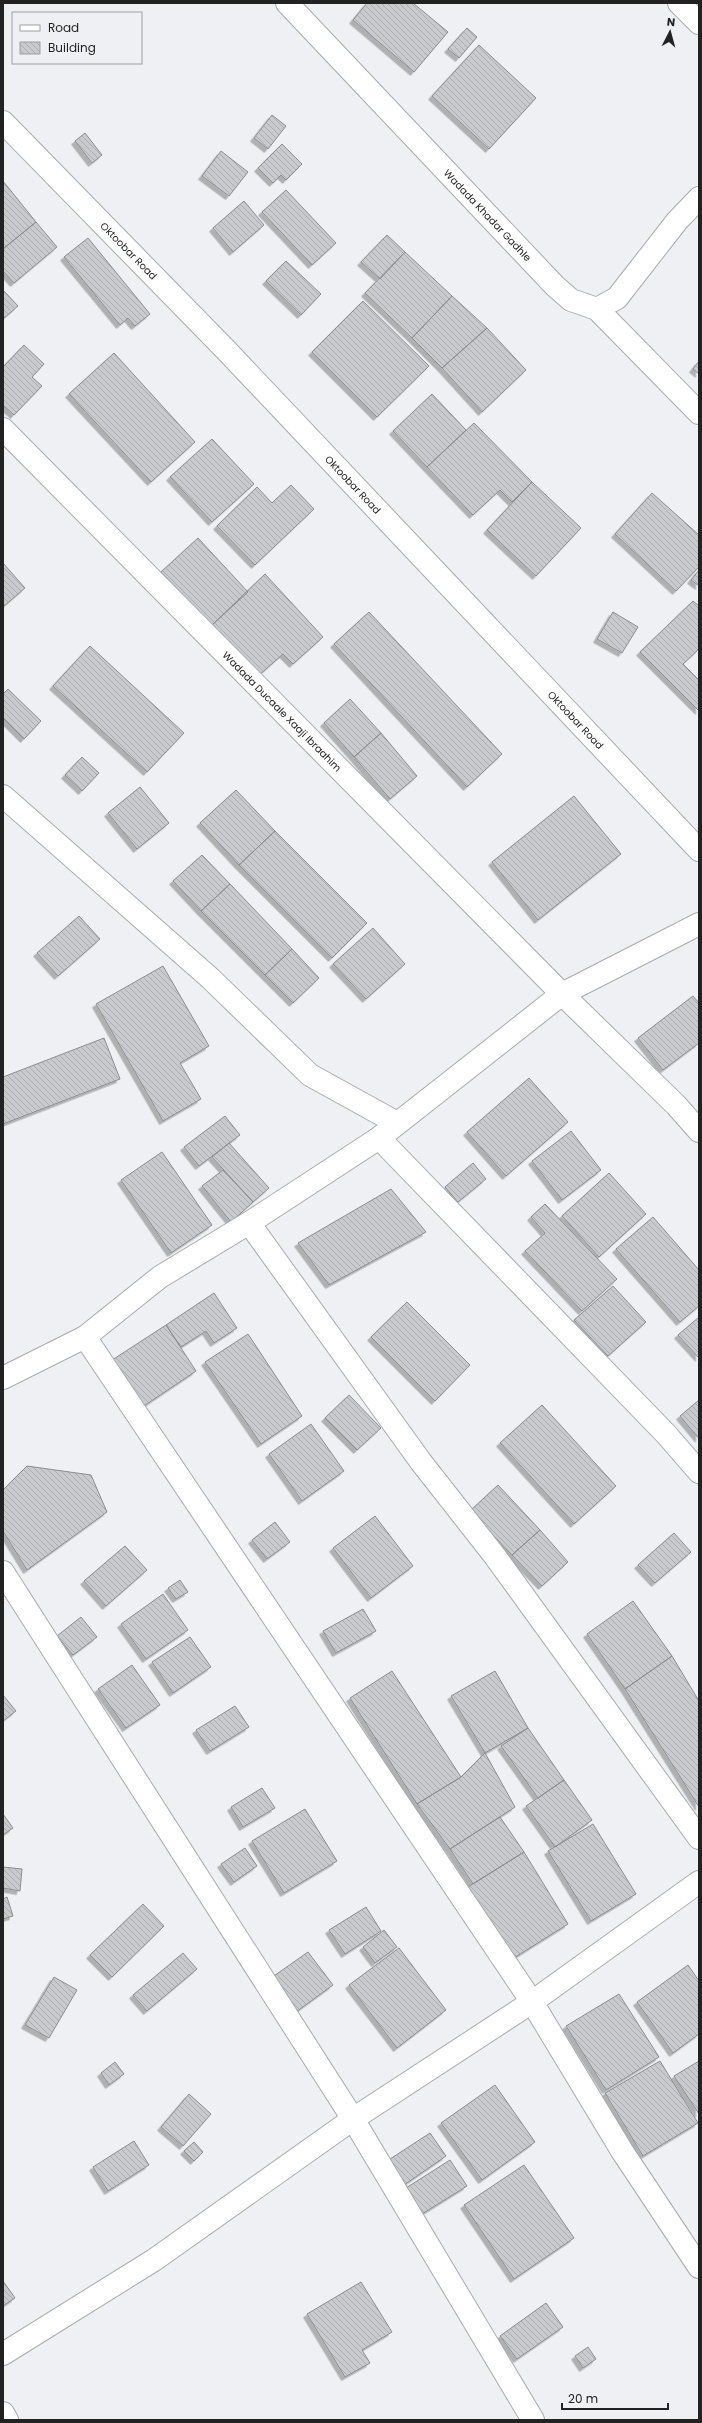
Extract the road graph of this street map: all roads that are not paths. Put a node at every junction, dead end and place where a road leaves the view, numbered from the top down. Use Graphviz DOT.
graph roads {
  1 [pos="287,3"];
  2 [pos="678,3"];
  3 [pos="699,23"];
  4 [pos="3,122"];
  5 [pos="699,198"];
  6 [pos="597,309"];
  7 [pos="699,413"];
  8 [pos="3,429"];
  9 [pos="3,796"];
  10 [pos="699,850"];
  11 [pos="699,924"];
  12 [pos="562,994"];
  13 [pos="397,1123"];
  14 [pos="699,1131"];
  15 [pos="379,1138"];
  16 [pos="249,1223"];
  17 [pos="85,1337"];
  18 [pos="3,1378"];
  19 [pos="699,1472"];
  20 [pos="3,1572"];
  21 [pos="699,1838"];
  22 [pos="699,1882"];
  23 [pos="532,2002"];
  24 [pos="353,2119"];
  25 [pos="699,2267"];
  26 [pos="3,2354"];
  27 [pos="3,2413"];
  28 [pos="7,2420"];
  29 [pos="533,2420"];
  1 -- 6 [label="street, Wadada Khadar Gadhle"];
  2 -- 3 [label="street"];
  4 -- 10 [label="street, Oktoobar Road"];
  5 -- 6 [label="street"];
  6 -- 7 [label="street, Wadada Khadar Gadhle"];
  8 -- 12 [label="street, Wadada Ducaale Xaaji Ibraahim"];
  9 -- 13 [label="street"];
  11 -- 12 [label="street"];
  12 -- 13 [label="street"];
  12 -- 14 [label="street, Wadada Ducaale Xaaji Ibraahim"];
  13 -- 15 [label="street"];
  15 -- 16 [label="street"];
  15 -- 19 [label="street"];
  16 -- 17 [label="street"];
  16 -- 21 [label="street"];
  17 -- 18 [label="street"];
  17 -- 23 [label="street"];
  20 -- 24 [label="street"];
  22 -- 23 [label="street"];
  23 -- 24 [label="street"];
  23 -- 25 [label="street"];
  24 -- 26 [label="street"];
  24 -- 29 [label="street"];
  27 -- 28 [label="street"];
}
